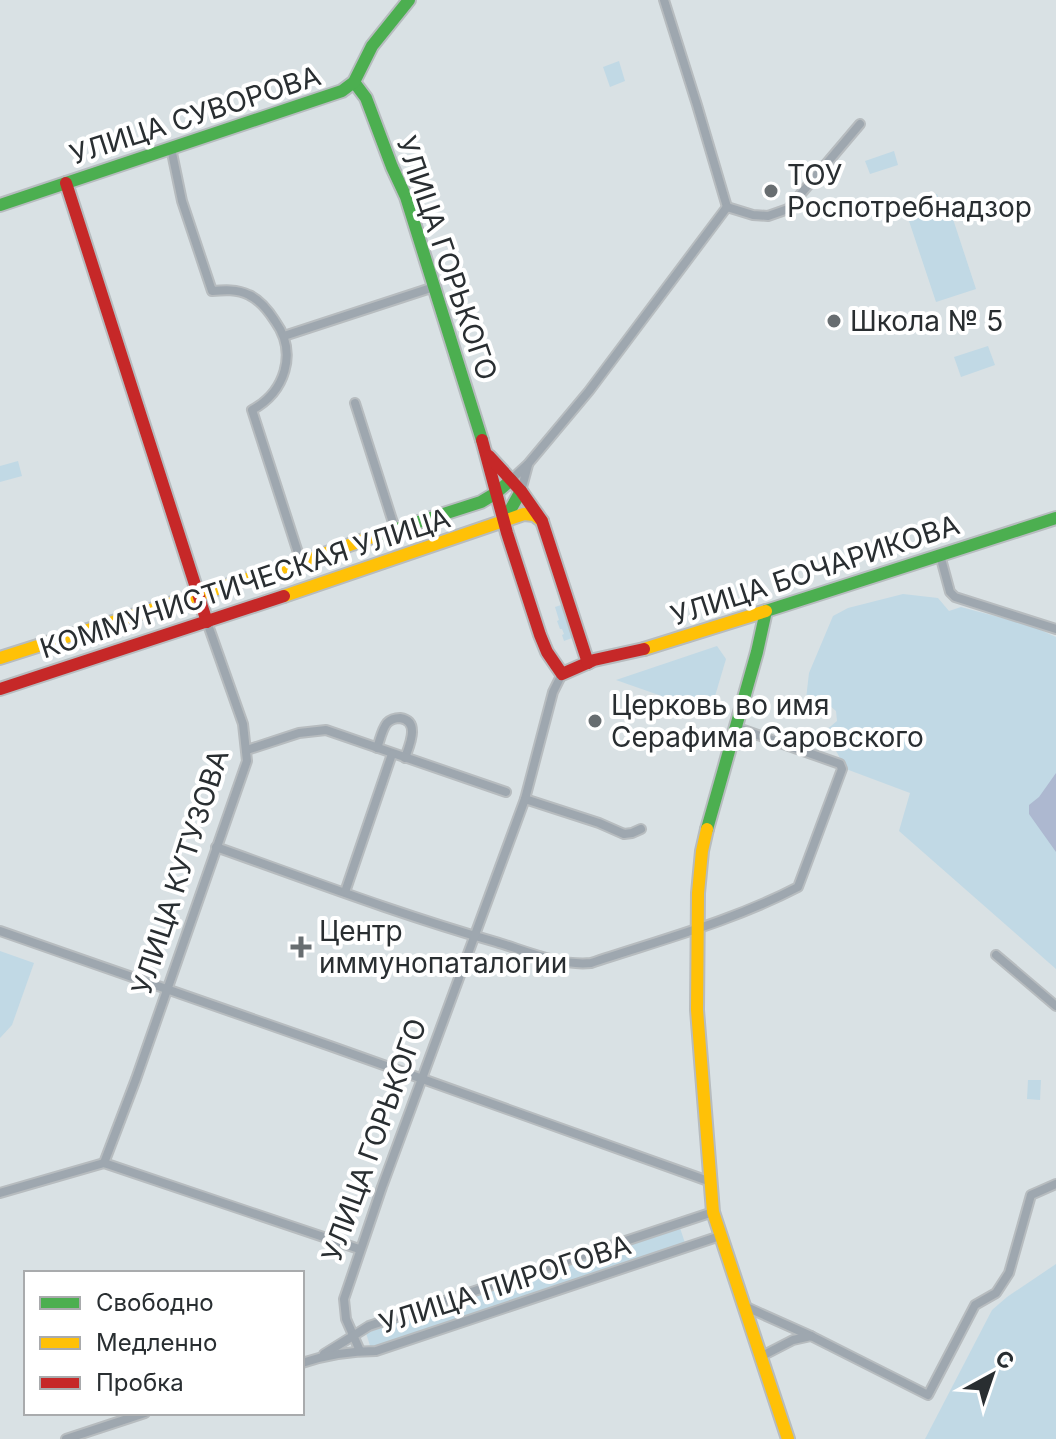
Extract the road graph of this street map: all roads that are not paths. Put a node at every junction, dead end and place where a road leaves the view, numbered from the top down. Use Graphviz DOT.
graph roads {
  1 [pos="409,0"];
  2 [pos="664,0"];
  3 [pos="354,82"];
  4 [pos="860,124"];
  5 [pos="171,148"];
  6 [pos="66,183"];
  7 [pos="0,205"];
  8 [pos="727,207"];
  9 [pos="434,287"];
  10 [pos="284,336"];
  11 [pos="355,403"];
  12 [pos="487,454"];
  13 [pos="528,464"];
  14 [pos="511,480"];
  15 [pos="521,491"];
  16 [pos="496,493"];
  17 [pos="1056,518"];
  18 [pos="504,521"];
  19 [pos="542,521"];
  20 [pos="395,529"];
  21 [pos="940,555"];
  22 [pos="301,562"];
  23 [pos="198,596"];
  24 [pos="766,611"];
  25 [pos="207,622"];
  26 [pos="1056,629"];
  27 [pos="0,658"];
  28 [pos="588,663"];
  29 [pos="562,674"];
  30 [pos="0,689"];
  31 [pos="735,727"];
  32 [pos="377,748"];
  33 [pos="247,750"];
  34 [pos="392,754"];
  35 [pos="405,758"];
  36 [pos="506,792"];
  37 [pos="525,799"];
  38 [pos="641,829"];
  39 [pos="216,847"];
  40 [pos="345,892"];
  41 [pos="698,928"];
  42 [pos="0,931"];
  43 [pos="473,937"];
  44 [pos="996,955"];
  45 [pos="167,989"];
  46 [pos="1056,1006"];
  47 [pos="422,1078"];
  48 [pos="104,1163"];
  49 [pos="711,1182"];
  50 [pos="1056,1184"];
  51 [pos="0,1193"];
  52 [pos="713,1212"];
  53 [pos="720,1236"];
  54 [pos="359,1249"];
  55 [pos="744,1306"];
  56 [pos="353,1336"];
  57 [pos="811,1336"];
  58 [pos="360,1351"];
  59 [pos="320,1357"];
  60 [pos="760,1357"];
  61 [pos="304,1362"];
  62 [pos="139,1415"];
  63 [pos="66,1439"];
  64 [pos="788,1439"];
  1 -- 3 [label="main road, УЛИЦА СУВОРОВА"];
  2 -- 8 [label="street"];
  3 -- 5 [label="main road, УЛИЦА СУВОРОВА"];
  3 -- 9 [label="main road, УЛИЦА ГОРЬКОГО"];
  4 -- 8 [label="street"];
  5 -- 6 [label="main road, УЛИЦА СУВОРОВА"];
  5 -- 10 [label="street"];
  6 -- 7 [label="main road, УЛИЦА СУВОРОВА"];
  6 -- 23 [label="main road, УЛИЦА КУТУЗОВА"];
  8 -- 13 [label="street"];
  9 -- 10 [label="street"];
  9 -- 12 [label="main road, УЛИЦА ГОРЬКОГО"];
  10 -- 22 [label="street"];
  11 -- 20 [label="street"];
  12 -- 14 [label="main road"];
  12 -- 16 [label="main road, УЛИЦА ГОРЬКОГО"];
  13 -- 14 [label="street"];
  13 -- 15 [label="street"];
  14 -- 15 [label="main road"];
  14 -- 16 [label="main road, КОММУНИСТИЧЕСКАЯ УЛИЦА"];
  15 -- 18 [label="main road"];
  15 -- 19 [label="main road"];
  16 -- 18 [label="main road, УЛИЦА ГОРЬКОГО"];
  16 -- 20 [label="main road, КОММУНИСТИЧЕСКАЯ УЛИЦА"];
  17 -- 21 [label="main road, УЛИЦА БОЧАРИКОВА"];
  18 -- 19 [label="main road, КОММУНИСТИЧЕСКАЯ УЛИЦА"];
  18 -- 25 [label="main road, КОММУНИСТИЧЕСКАЯ УЛИЦА"];
  18 -- 29 [label="main road, УЛИЦА ГОРЬКОГО"];
  19 -- 28 [label="main road"];
  20 -- 22 [label="main road, КОММУНИСТИЧЕСКАЯ УЛИЦА"];
  21 -- 24 [label="main road, УЛИЦА БОЧАРИКОВА"];
  21 -- 26 [label="street"];
  22 -- 23 [label="main road, КОММУНИСТИЧЕСКАЯ УЛИЦА"];
  23 -- 25 [label="main road, УЛИЦА КУТУЗОВА"];
  23 -- 27 [label="main road, КОММУНИСТИЧЕСКАЯ УЛИЦА"];
  24 -- 28 [label="main road, УЛИЦА БОЧАРИКОВА"];
  24 -- 31 [label="main road"];
  25 -- 30 [label="main road, КОММУНИСТИЧЕСКАЯ УЛИЦА"];
  25 -- 33 [label="street, УЛИЦА КУТУЗОВА"];
  28 -- 29 [label="main road, УЛИЦА БОЧАРИКОВА"];
  29 -- 37 [label="street, УЛИЦА ГОРЬКОГО"];
  31 -- 41 [label="main road"];
  31 -- 41 [label="street"];
  32 -- 33 [label="street"];
  32 -- 34 [label="street"];
  32 -- 35 [label="street"];
  33 -- 39 [label="street, УЛИЦА КУТУЗОВА"];
  34 -- 35 [label="street"];
  34 -- 40 [label="street"];
  35 -- 36 [label="street"];
  37 -- 38 [label="street"];
  37 -- 43 [label="street, УЛИЦА ГОРЬКОГО"];
  39 -- 40 [label="street"];
  39 -- 45 [label="street, УЛИЦА КУТУЗОВА"];
  40 -- 43 [label="street"];
  41 -- 43 [label="street"];
  41 -- 49 [label="main road"];
  42 -- 45 [label="street"];
  43 -- 47 [label="street, УЛИЦА ГОРЬКОГО"];
  44 -- 46 [label="street"];
  45 -- 47 [label="street"];
  45 -- 48 [label="street, УЛИЦА КУТУЗОВА"];
  47 -- 49 [label="street"];
  47 -- 54 [label="street, УЛИЦА ГОРЬКОГО"];
  48 -- 51 [label="street"];
  48 -- 54 [label="street"];
  49 -- 52 [label="main road"];
  50 -- 57 [label="street"];
  52 -- 53 [label="main road"];
  52 -- 56 [label="street, УЛИЦА ПИРОГОВА"];
  53 -- 55 [label="main road"];
  53 -- 58 [label="street, УЛИЦА ПИРОГОВА"];
  54 -- 56 [label="street, УЛИЦА ГОРЬКОГО"];
  55 -- 57 [label="street"];
  55 -- 60 [label="main road"];
  56 -- 58 [label="street, УЛИЦА ГОРЬКОГО"];
  56 -- 59 [label="street, УЛИЦА ПИРОГОВА"];
  57 -- 60 [label="street"];
  58 -- 59 [label="street, УЛИЦА ПИРОГОВА"];
  59 -- 61 [label="street, УЛИЦА ПИРОГОВА"];
  60 -- 64 [label="main road"];
  62 -- 63 [label="street"];
}
